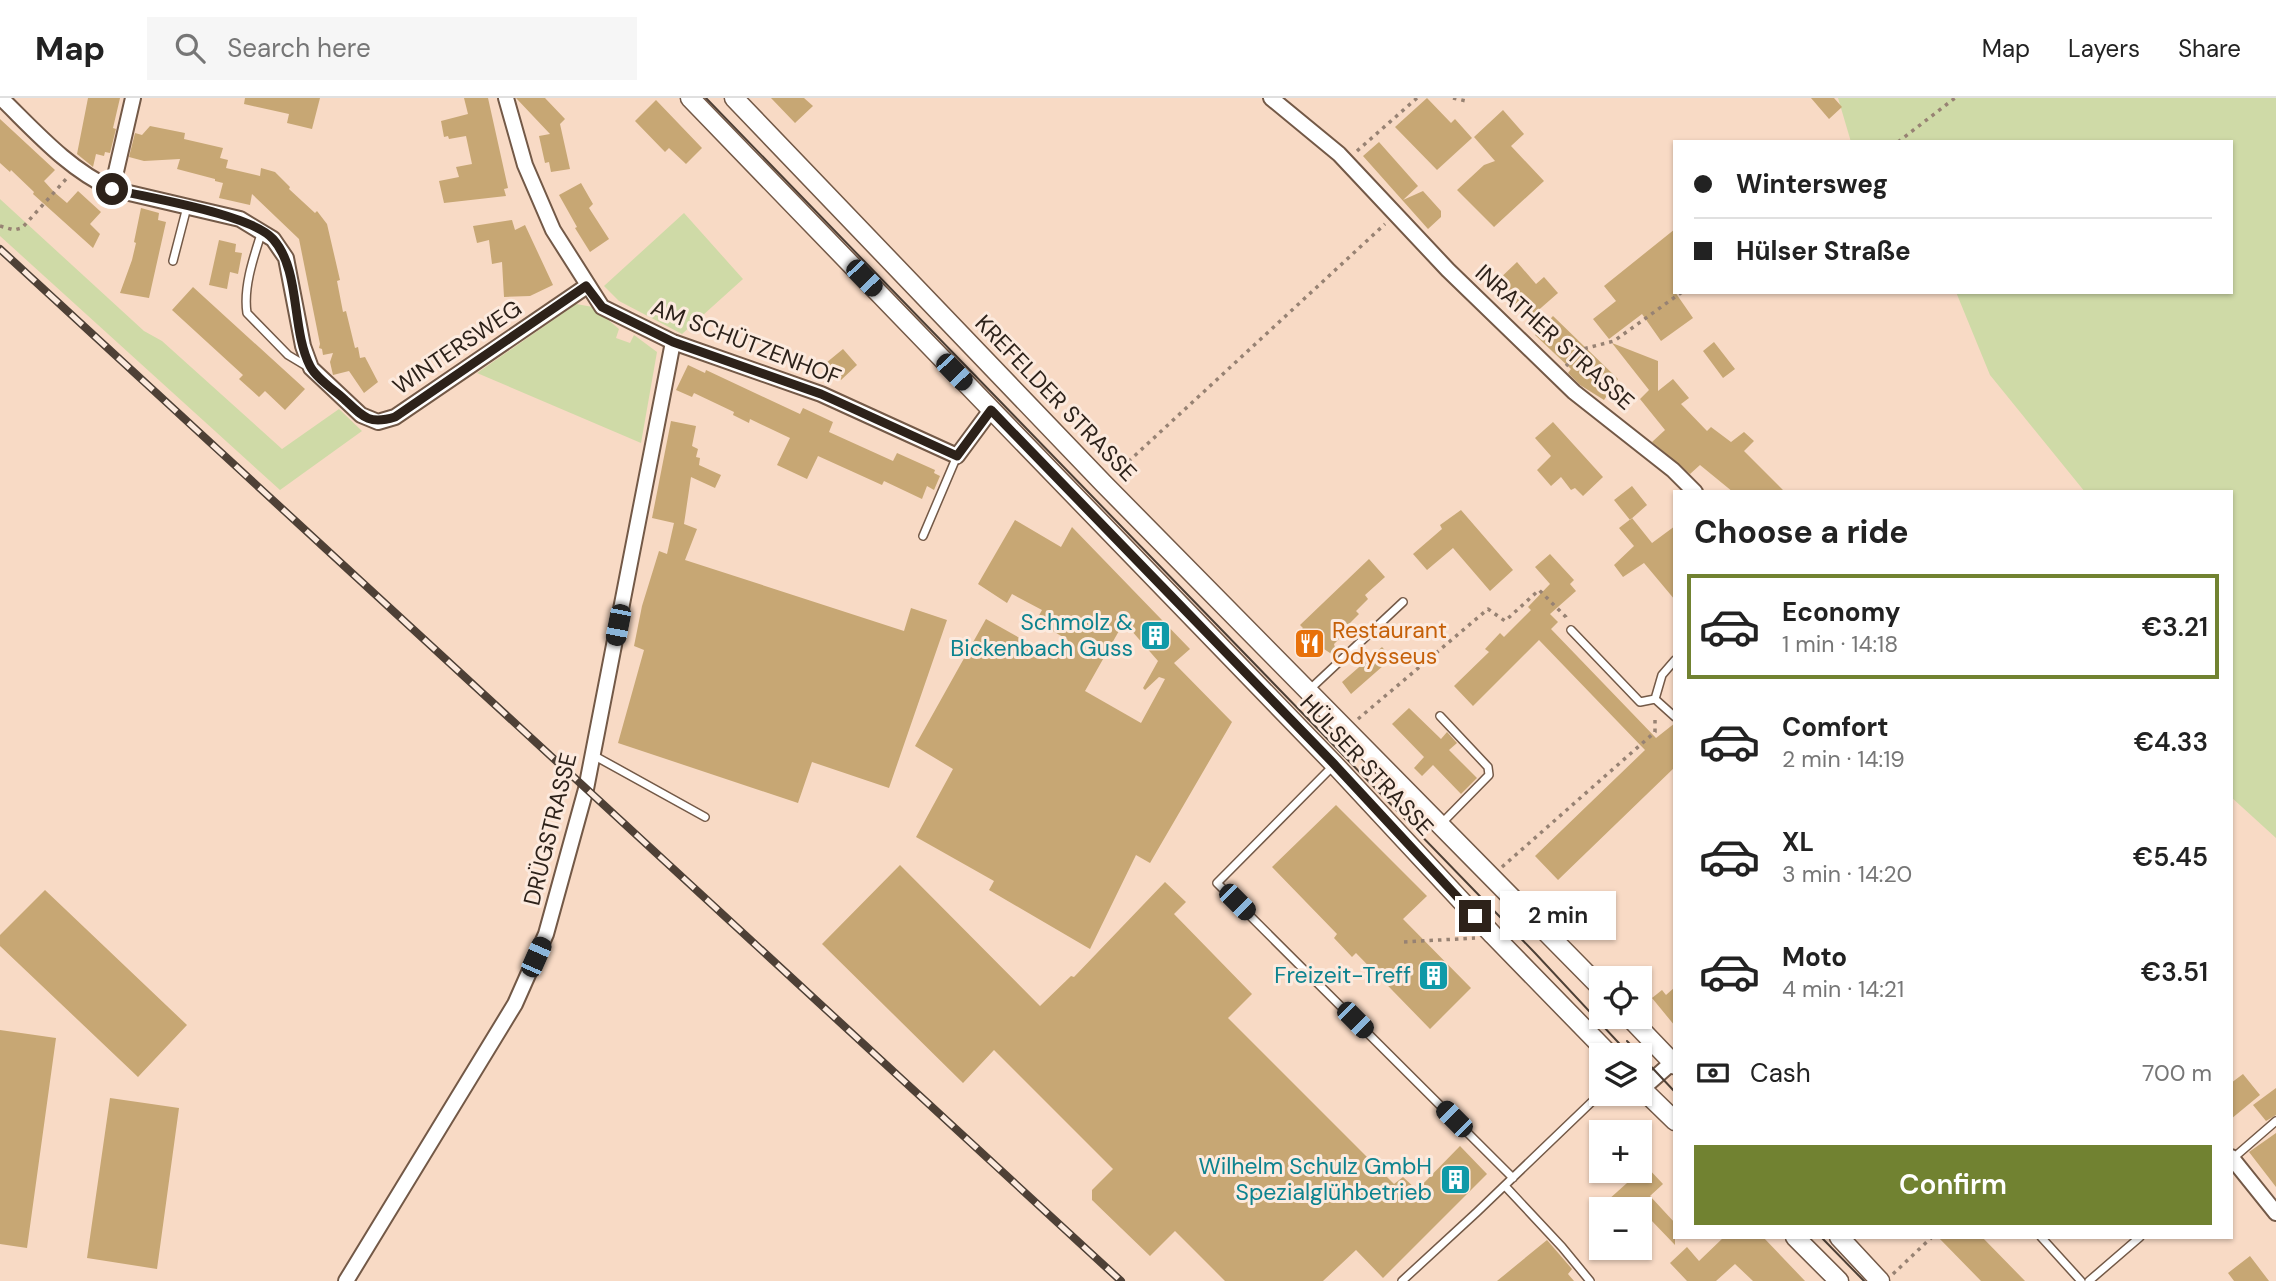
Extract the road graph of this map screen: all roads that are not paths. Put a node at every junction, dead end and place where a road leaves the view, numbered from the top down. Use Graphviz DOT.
graph roads {
  1 [pos="1,98"];
  2 [pos="133,98"];
  3 [pos="506,98"];
  4 [pos="690,98"];
  5 [pos="734,98"];
  6 [pos="1271,98"];
  7 [pos="112,189"];
  8 [pos="187,207"];
  9 [pos="262,230"];
  10 [pos="173,261"];
  11 [pos="586,286"];
  12 [pos="673,342"];
  13 [pos="311,368"];
  14 [pos="991,410"];
  15 [pos="957,456"];
  16 [pos="1693,490"];
  17 [pos="923,536"];
  18 [pos="1403,602"];
  19 [pos="1571,630"];
  20 [pos="1673,662"];
  21 [pos="1308,691"];
  22 [pos="1655,699"];
  23 [pos="1673,715"];
  24 [pos="1440,716"];
  25 [pos="1345,729"];
  26 [pos="593,755"];
  27 [pos="1334,764"];
  28 [pos="705,817"];
  29 [pos="1439,825"];
  30 [pos="1589,976"];
  31 [pos="1641,1029"];
  32 [pos="1598,1043"];
  33 [pos="1673,1061"];
  34 [pos="1673,1063"];
  35 [pos="1652,1079"];
  36 [pos="1652,1099"];
  37 [pos="1589,1105"];
  38 [pos="1673,1119"];
  39 [pos="2276,1121"];
  40 [pos="2233,1158"];
  41 [pos="2233,1160"];
  42 [pos="1513,1178"];
  43 [pos="1505,1186"];
  44 [pos="2276,1213"];
  45 [pos="1797,1239"];
  46 [pos="1841,1239"];
  47 [pos="2042,1239"];
  48 [pos="2138,1239"];
  49 [pos="346,1281"];
  50 [pos="1402,1281"];
  51 [pos="1590,1281"];
  52 [pos="1839,1281"];
  53 [pos="1882,1281"];
  54 [pos="2081,1281"];
  55 [pos="2089,1281"];
  1 -- 7 [label="street, WINTERSWEG"];
  2 -- 7 [label="street"];
  3 -- 11 [label="street, AM SCHÜTZENHOF"];
  4 -- 14 [label="street"];
  5 -- 21 [label="street, KREFELDER STRASSE"];
  6 -- 16 [label="street, INRATHER STRASSE"];
  7 -- 8 [label="street, WINTERSWEG"];
  8 -- 9 [label="street, WINTERSWEG"];
  8 -- 10 [label="lane"];
  9 -- 13 [label="street, WINTERSWEG"];
  9 -- 13 [label="lane"];
  11 -- 12 [label="street, AM SCHÜTZENHOF"];
  11 -- 13 [label="street, WINTERSWEG"];
  12 -- 15 [label="street, AM SCHÜTZENHOF"];
  12 -- 26 [label="street, DRÜGSTRASSE"];
  14 -- 15 [label="street"];
  14 -- 27 [label="street, HÜLSER STRASSE"];
  15 -- 17 [label="lane"];
  18 -- 21 [label="lane"];
  19 -- 22 [label="lane"];
  20 -- 22 [label="lane"];
  21 -- 25 [label="street, KREFELDER STRASSE"];
  22 -- 23 [label="lane"];
  24 -- 29 [label="lane"];
  25 -- 29 [label="street, HÜLSER STRASSE"];
  26 -- 28 [label="lane"];
  26 -- 49 [label="street, DRÜGSTRASSE"];
  27 -- 32 [label="street, HÜLSER STRASSE"];
  27 -- 42 [label="lane"];
  29 -- 30 [label="street, HÜLSER STRASSE"];
  31 -- 33 [label="street"];
  34 -- 35 [label="street"];
  36 -- 38 [label="street"];
  37 -- 42 [label="lane"];
  39 -- 40 [label="lane"];
  41 -- 44 [label="street"];
  42 -- 43 [label="lane"];
  43 -- 50 [label="lane"];
  43 -- 51 [label="lane"];
  45 -- 52 [label="street"];
  46 -- 53 [label="street"];
  47 -- 54 [label="lane"];
  48 -- 55 [label="lane"];
}
